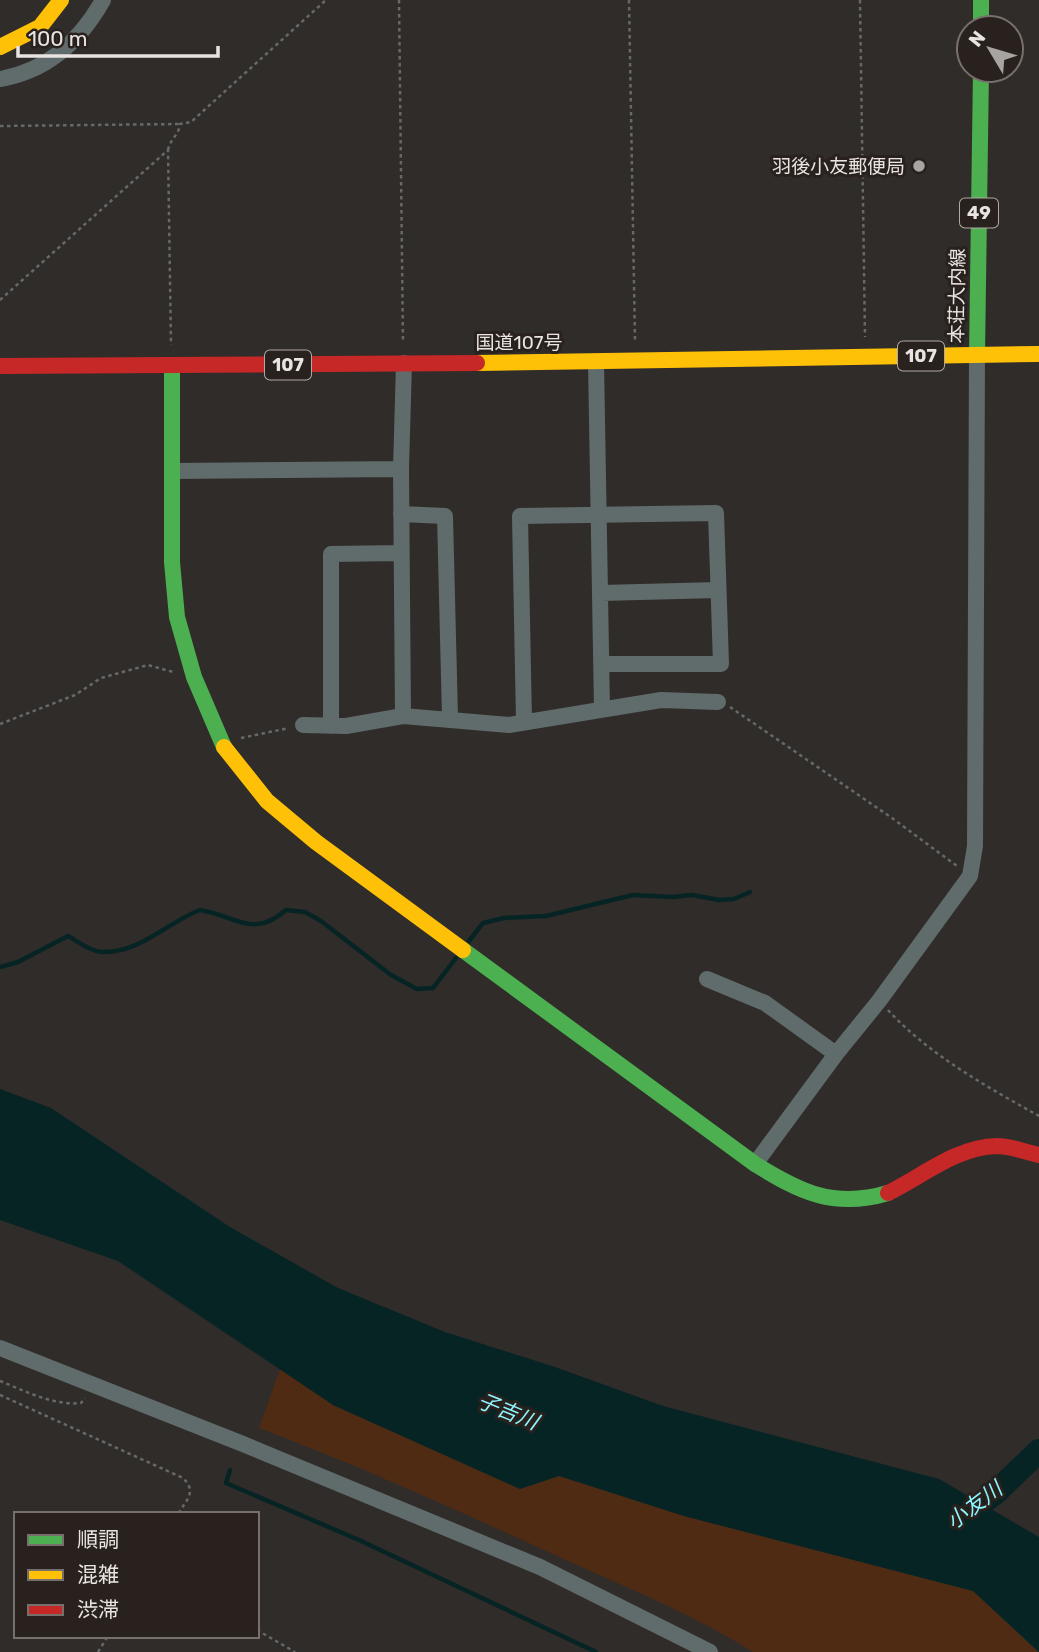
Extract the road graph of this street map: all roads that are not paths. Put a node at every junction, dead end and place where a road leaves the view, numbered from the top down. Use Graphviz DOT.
graph roads {
  1 [pos="44,0"];
  2 [pos="61,0"];
  3 [pos="103,0"];
  4 [pos="0,33"];
  5 [pos="0,47"];
  6 [pos="0,79"];
  7 [pos="981,84"];
  8 [pos="1039,354"];
  9 [pos="977,355"];
  10 [pos="596,362"];
  11 [pos="404,363"];
  12 [pos="0,366"];
  13 [pos="172,366"];
  14 [pos="401,469"];
  15 [pos="172,471"];
  16 [pos="401,514"];
  17 [pos="600,515"];
  18 [pos="401,553"];
  19 [pos="719,590"];
  20 [pos="601,593"];
  21 [pos="602,664"];
  22 [pos="719,702"];
  23 [pos="602,709"];
  24 [pos="402,716"];
  25 [pos="450,718"];
  26 [pos="524,722"];
  27 [pos="303,725"];
  28 [pos="331,726"];
  29 [pos="707,979"];
  30 [pos="836,1054"];
  31 [pos="1039,1155"];
  32 [pos="755,1164"];
  33 [pos="0,1348"];
  34 [pos="710,1652"];
  1 -- 4 [label="main road"];
  2 -- 5 [label="main road"];
  3 -- 6 [label="street"];
  7 -- 9 [label="main road, 本荘大内線 / 49"];
  8 -- 9 [label="main road, 国道107号 / 107"];
  9 -- 10 [label="main road, 国道107号 / 107"];
  9 -- 30 [label="street"];
  10 -- 11 [label="main road, 国道107号 / 107"];
  10 -- 17 [label="street"];
  11 -- 13 [label="main road, 国道107号 / 107"];
  11 -- 14 [label="street"];
  12 -- 13 [label="main road, 国道107号 / 107"];
  13 -- 15 [label="main road"];
  14 -- 15 [label="street"];
  14 -- 16 [label="street"];
  15 -- 32 [label="main road"];
  16 -- 18 [label="street"];
  16 -- 25 [label="street"];
  17 -- 19 [label="street"];
  17 -- 20 [label="street"];
  17 -- 26 [label="street"];
  18 -- 24 [label="street"];
  18 -- 28 [label="street"];
  19 -- 20 [label="street"];
  19 -- 21 [label="street"];
  20 -- 21 [label="street"];
  21 -- 23 [label="street"];
  22 -- 23 [label="street"];
  23 -- 26 [label="street"];
  24 -- 25 [label="street"];
  24 -- 28 [label="street"];
  25 -- 26 [label="street"];
  27 -- 28 [label="street"];
  29 -- 30 [label="street"];
  30 -- 32 [label="street"];
  31 -- 32 [label="main road"];
  33 -- 34 [label="street"];
}
